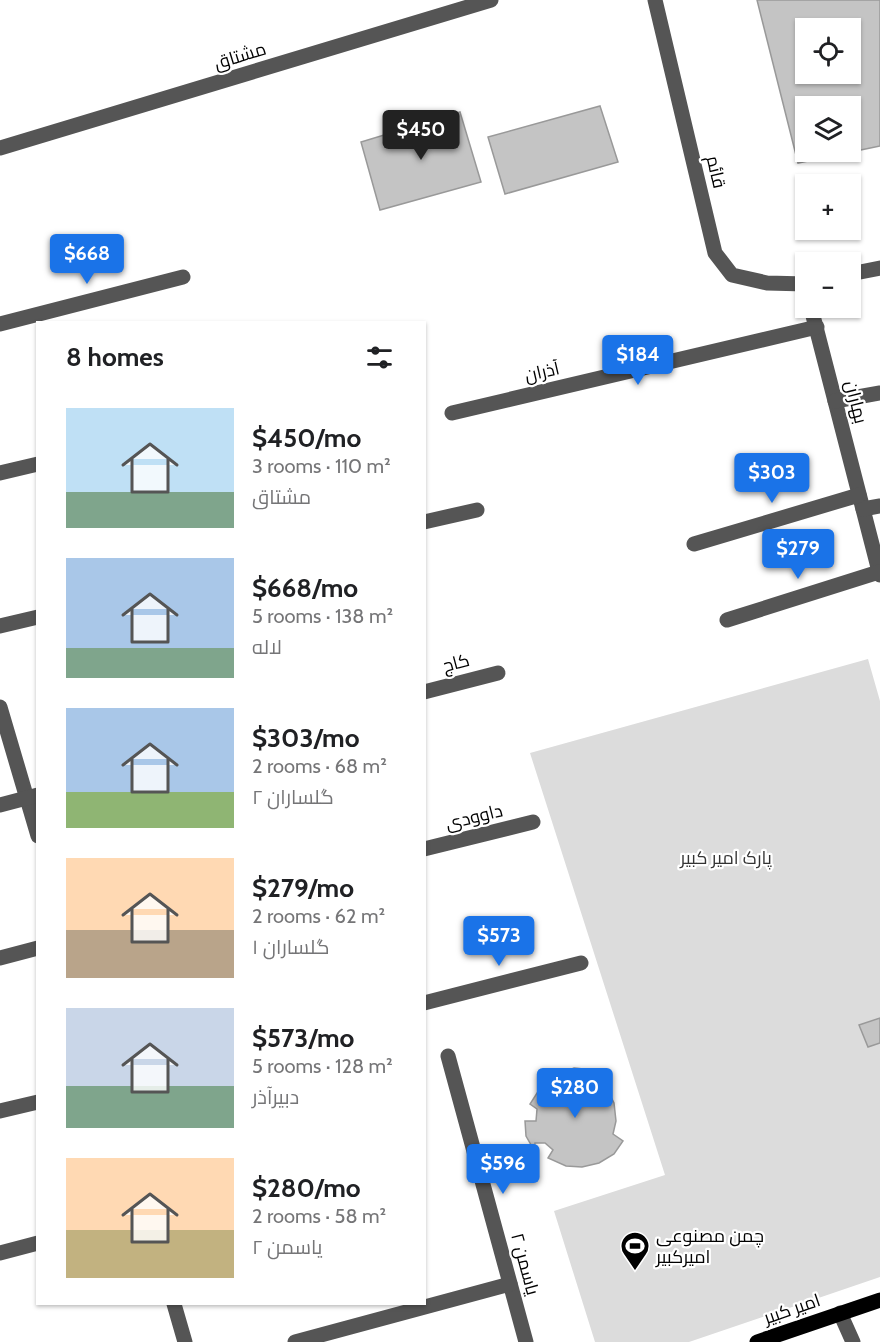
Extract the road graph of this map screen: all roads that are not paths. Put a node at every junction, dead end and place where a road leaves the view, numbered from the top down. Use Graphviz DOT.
graph roads {
  1 [pos="491,0"];
  2 [pos="655,0"];
  3 [pos="0,148"];
  4 [pos="880,268"];
  5 [pos="861,272"];
  6 [pos="183,277"];
  7 [pos="795,284"];
  8 [pos="814,318"];
  9 [pos="0,324"];
  10 [pos="817,327"];
  11 [pos="880,393"];
  12 [pos="835,401"];
  13 [pos="452,413"];
  14 [pos="36,464"];
  15 [pos="0,473"];
  16 [pos="861,502"];
  17 [pos="880,506"];
  18 [pos="477,510"];
  19 [pos="426,522"];
  20 [pos="694,544"];
  21 [pos="880,574"];
  22 [pos="36,617"];
  23 [pos="727,620"];
  24 [pos="0,626"];
  25 [pos="498,672"];
  26 [pos="426,691"];
  27 [pos="0,707"];
  28 [pos="32,797"];
  29 [pos="0,805"];
  30 [pos="533,822"];
  31 [pos="36,823"];
  32 [pos="426,849"];
  33 [pos="36,949"];
  34 [pos="0,958"];
  35 [pos="581,963"];
  36 [pos="426,1002"];
  37 [pos="448,1056"];
  38 [pos="36,1102"];
  39 [pos="0,1111"];
  40 [pos="36,1244"];
  41 [pos="0,1253"];
  42 [pos="510,1284"];
  43 [pos="880,1300"];
  44 [pos="174,1305"];
  45 [pos="840,1313"];
  46 [pos="185,1342"];
  47 [pos="295,1342"];
  48 [pos="526,1342"];
  49 [pos="757,1342"];
  50 [pos="853,1342"];
  1 -- 3 [label="street, مشتاق"];
  2 -- 7 [label="street, قائم"];
  4 -- 5 [label="street"];
  6 -- 9 [label="street"];
  8 -- 10 [label="street, بهاران"];
  10 -- 12 [label="street, بهاران"];
  10 -- 13 [label="street, آذران"];
  11 -- 12 [label="street"];
  12 -- 16 [label="street, بهاران"];
  14 -- 15 [label="street"];
  16 -- 17 [label="street"];
  16 -- 20 [label="street"];
  16 -- 21 [label="street, بهاران"];
  18 -- 19 [label="street"];
  21 -- 23 [label="street"];
  22 -- 24 [label="street"];
  25 -- 26 [label="street, کاج"];
  27 -- 28 [label="street"];
  28 -- 29 [label="street"];
  28 -- 31 [label="street"];
  30 -- 32 [label="street, داوودی"];
  33 -- 34 [label="street"];
  35 -- 36 [label="street"];
  37 -- 42 [label="street, یاسمن ۲"];
  38 -- 39 [label="street"];
  40 -- 41 [label="street"];
  42 -- 47 [label="street"];
  42 -- 48 [label="street, یاسمن ۲"];
  43 -- 45 [label="main road, امیر کبیر"];
  44 -- 46 [label="street"];
  45 -- 49 [label="main road, امیر کبیر"];
  45 -- 50 [label="street, امیر کبیر"];
}
